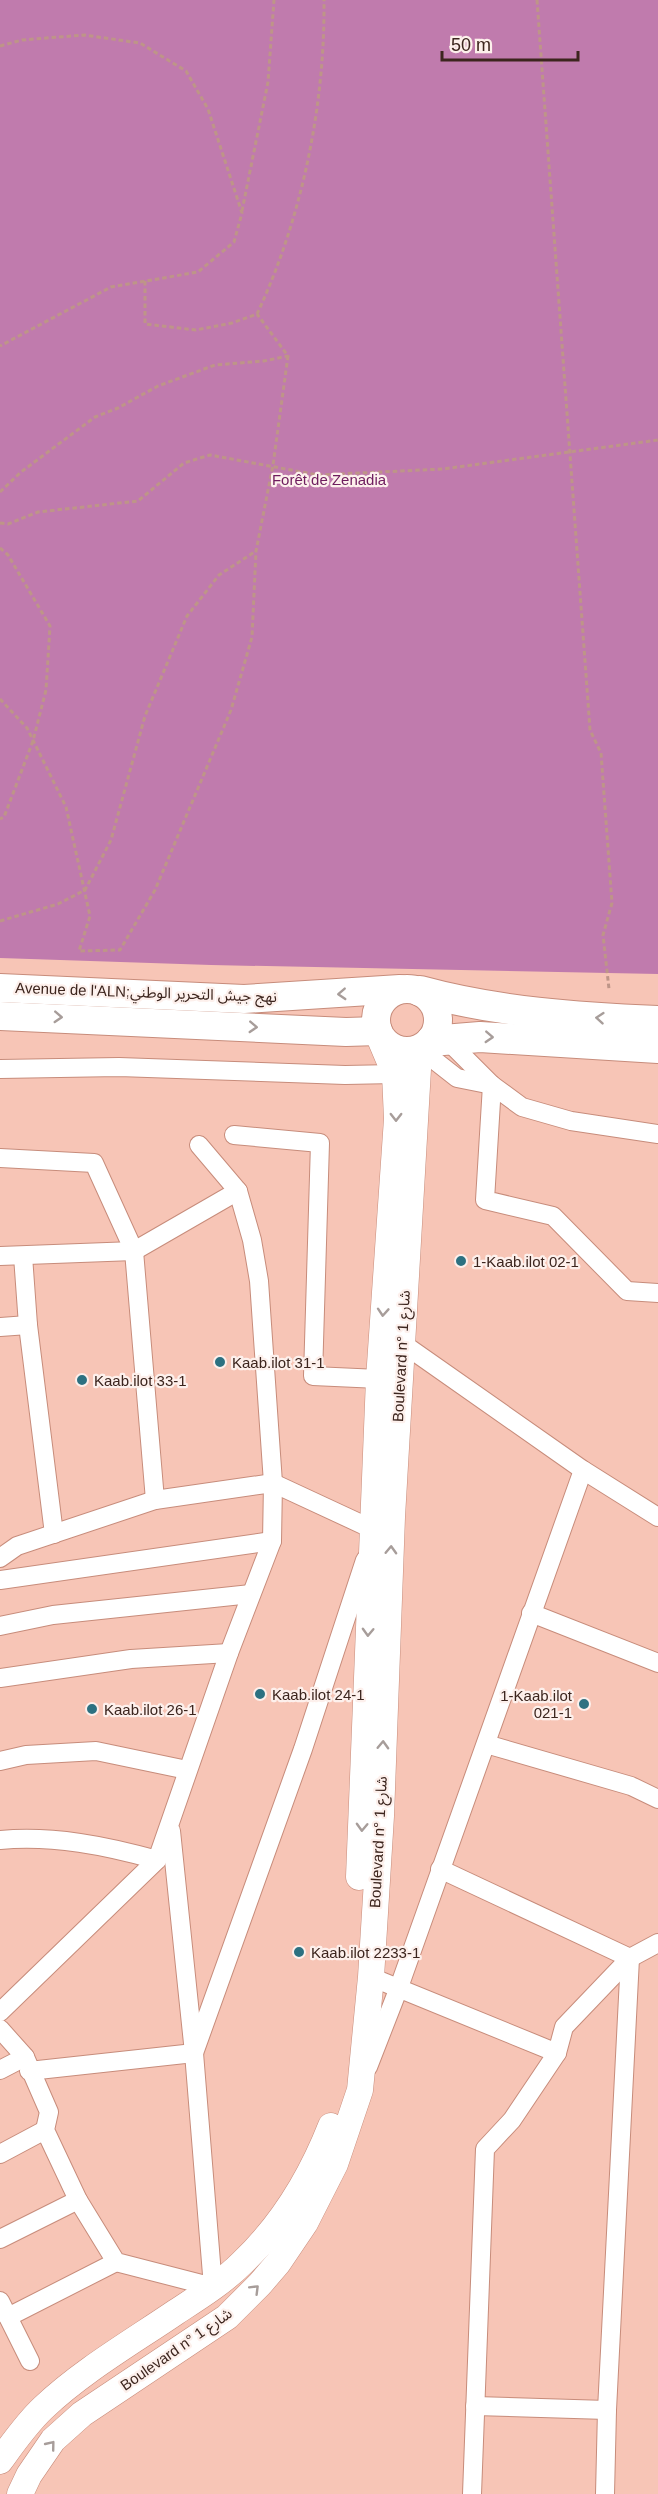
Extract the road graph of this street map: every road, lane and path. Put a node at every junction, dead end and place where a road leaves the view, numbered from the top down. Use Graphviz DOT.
graph roads {
  1 [pos="274,0"];
  2 [pos="324,0"];
  3 [pos="537,0"];
  4 [pos="0,46"];
  5 [pos="242,213"];
  6 [pos="145,281"];
  7 [pos="257,314"];
  8 [pos="0,346"];
  9 [pos="288,356"];
  10 [pos="658,440"];
  11 [pos="570,451"];
  12 [pos="273,465"];
  13 [pos="0,492"];
  14 [pos="0,523"];
  15 [pos="0,548"];
  16 [pos="256,551"];
  17 [pos="0,699"];
  18 [pos="33,741"];
  19 [pos="0,819"];
  20 [pos="85,890"];
  21 [pos="0,921"];
  22 [pos="0,988"];
  23 [pos="609,989"];
  24 [pos="410,990"];
  25 [pos="0,1016"];
  26 [pos="658,1021"];
  27 [pos="380,1036"];
  28 [pos="430,1043"];
  29 [pos="658,1048"];
  30 [pos="0,1069"];
  31 [pos="395,1074"];
  32 [pos="492,1085"];
  33 [pos="658,1134"];
  34 [pos="234,1135"];
  35 [pos="199,1145"];
  36 [pos="0,1158"];
  37 [pos="238,1191"];
  38 [pos="134,1251"];
  39 [pos="0,1256"];
  40 [pos="23,1256"];
  41 [pos="658,1293"];
  42 [pos="28,1325"];
  43 [pos="0,1326"];
  44 [pos="402,1343"];
  45 [pos="379,1379"];
  46 [pos="583,1470"];
  47 [pos="273,1483"];
  48 [pos="155,1500"];
  49 [pos="658,1516"];
  50 [pos="54,1534"];
  51 [pos="371,1537"];
  52 [pos="272,1541"];
  53 [pos="0,1558"];
  54 [pos="0,1580"];
  55 [pos="251,1594"];
  56 [pos="531,1613"];
  57 [pos="0,1626"];
  58 [pos="229,1653"];
  59 [pos="658,1663"];
  60 [pos="0,1678"];
  61 [pos="486,1744"];
  62 [pos="0,1761"];
  63 [pos="187,1770"];
  64 [pos="658,1799"];
  65 [pos="170,1823"];
  66 [pos="0,1840"];
  67 [pos="158,1860"];
  68 [pos="440,1869"];
  69 [pos="658,1943"];
  70 [pos="630,1958"];
  71 [pos="370,1977"];
  72 [pos="398,1990"];
  73 [pos="0,2012"];
  74 [pos="0,2029"];
  75 [pos="195,2053"];
  76 [pos="557,2053"];
  77 [pos="27,2064"];
  78 [pos="0,2070"];
  79 [pos="360,2090"];
  80 [pos="45,2130"];
  81 [pos="0,2154"];
  82 [pos="78,2200"];
  83 [pos="0,2239"];
  84 [pos="116,2262"];
  85 [pos="213,2287"];
  86 [pos="4,2309"];
  87 [pos="30,2361"];
  88 [pos="475,2406"];
  89 [pos="607,2409"];
  90 [pos="0,2461"];
  91 [pos="20,2494"];
  92 [pos="471,2494"];
  93 [pos="605,2494"];
  1 -- 5 [label="path"];
  2 -- 7 [label="path"];
  3 -- 11 [label="path"];
  4 -- 5 [label="path"];
  5 -- 6 [label="path"];
  6 -- 7 [label="path"];
  6 -- 8 [label="path"];
  7 -- 9 [label="path"];
  9 -- 12 [label="path"];
  9 -- 13 [label="path"];
  10 -- 11 [label="path"];
  11 -- 12 [label="path"];
  11 -- 23 [label="path"];
  12 -- 14 [label="path"];
  12 -- 16 [label="path"];
  15 -- 18 [label="path"];
  16 -- 20 [label="path"];
  16 -- 20 [label="path"];
  17 -- 18 [label="path"];
  18 -- 19 [label="path"];
  18 -- 20 [label="path"];
  20 -- 21 [label="path"];
  24 -- 22 [label="main road, Avenue de l'ALN;نهج جيش التحرير الوطني, one-way"];
  26 -- 24 [label="highway, one-way"];
  24 -- 27 [label="main road"];
  24 -- 28 [label="main road"];
  25 -- 27 [label="main road, one-way"];
  27 -- 28 [label="main road"];
  27 -- 31 [label="main road, Boulevard n° شارع 1"];
  28 -- 29 [label="highway, one-way"];
  28 -- 32 [label="street"];
  28 -- 32 [label="street"];
  28 -- 44 [label="main road, Boulevard n° شارع 1"];
  30 -- 31 [label="street"];
  31 -- 45 [label="main road, Boulevard n° شارع 1, one-way"];
  32 -- 33 [label="street"];
  32 -- 41 [label="street"];
  34 -- 45 [label="street"];
  35 -- 37 [label="street"];
  36 -- 38 [label="street"];
  37 -- 38 [label="street"];
  37 -- 47 [label="street"];
  38 -- 40 [label="street"];
  38 -- 48 [label="street"];
  39 -- 40 [label="street"];
  40 -- 42 [label="street"];
  42 -- 43 [label="street"];
  42 -- 50 [label="street"];
  44 -- 46 [label="street"];
  71 -- 44 [label="main road, Boulevard n° شارع 1, one-way"];
  45 -- 51 [label="main road, Boulevard n° شارع 1"];
  46 -- 49 [label="street"];
  46 -- 56 [label="street"];
  47 -- 48 [label="street"];
  47 -- 51 [label="street"];
  47 -- 52 [label="street"];
  48 -- 50 [label="street"];
  50 -- 53 [label="street"];
  51 -- 75 [label="street"];
  51 -- 85 [label="main road, Boulevard n° شارع 1, one-way"];
  52 -- 54 [label="street"];
  52 -- 55 [label="street"];
  55 -- 57 [label="street"];
  55 -- 58 [label="street"];
  56 -- 59 [label="street"];
  56 -- 61 [label="street"];
  58 -- 60 [label="street"];
  58 -- 63 [label="street"];
  61 -- 64 [label="street"];
  61 -- 68 [label="street"];
  62 -- 63 [label="street"];
  63 -- 65 [label="street"];
  65 -- 67 [label="street"];
  65 -- 75 [label="street"];
  66 -- 67 [label="street"];
  67 -- 73 [label="street"];
  68 -- 70 [label="street"];
  68 -- 72 [label="street"];
  69 -- 70 [label="street"];
  70 -- 76 [label="street"];
  70 -- 89 [label="street"];
  71 -- 72 [label="street"];
  71 -- 79 [label="main road, Boulevard n° شارع 1"];
  72 -- 76 [label="street"];
  72 -- 79 [label="street"];
  74 -- 77 [label="street"];
  75 -- 77 [label="street"];
  75 -- 85 [label="street"];
  76 -- 88 [label="street"];
  77 -- 78 [label="street"];
  77 -- 80 [label="street"];
  91 -- 79 [label="main road, Boulevard n° شارع 1, one-way"];
  80 -- 81 [label="street"];
  80 -- 82 [label="street"];
  82 -- 83 [label="street"];
  82 -- 84 [label="street"];
  84 -- 85 [label="street"];
  84 -- 86 [label="street"];
  85 -- 90 [label="main road, Boulevard n° شارع 1"];
  86 -- 87 [label="street"];
  88 -- 89 [label="street"];
  88 -- 92 [label="street"];
  89 -- 93 [label="street"];
}
